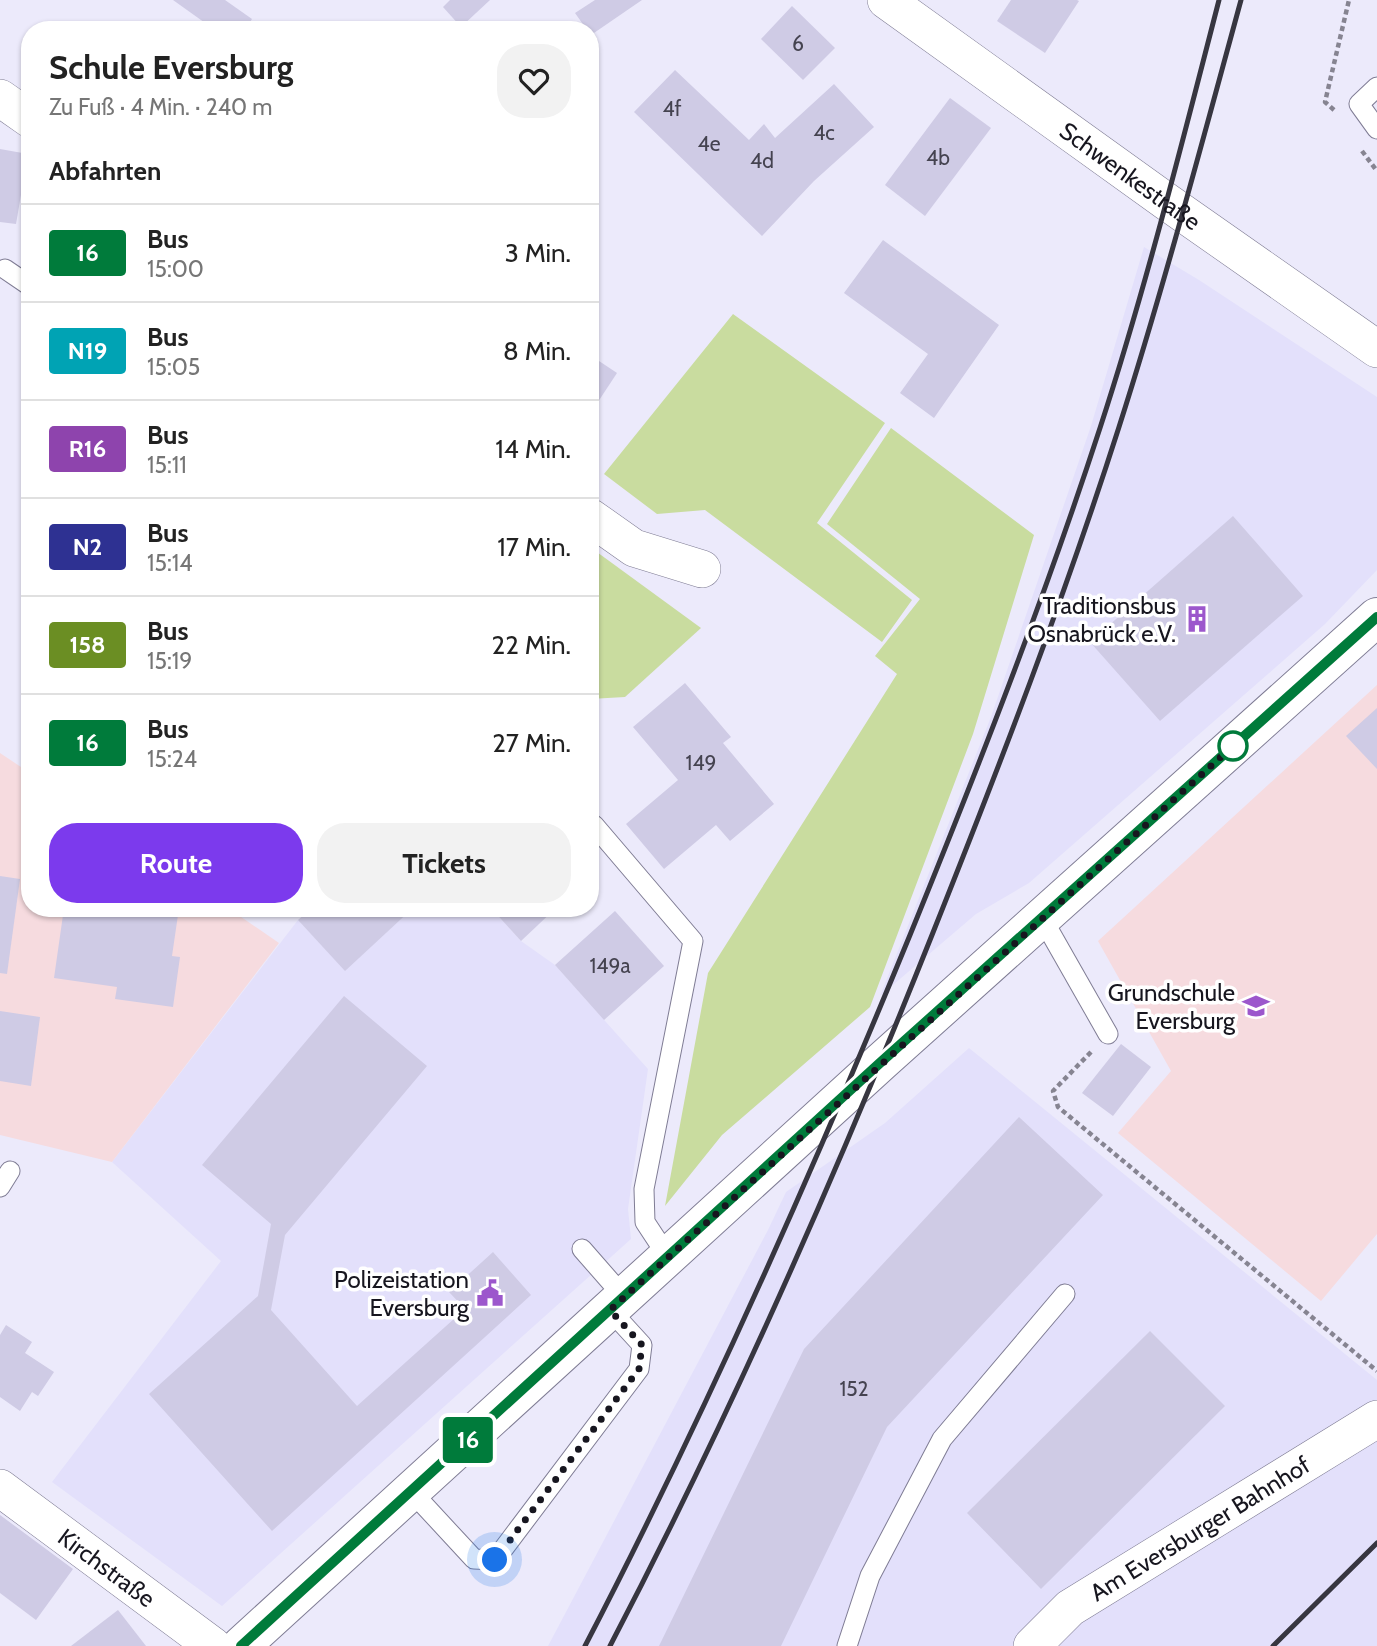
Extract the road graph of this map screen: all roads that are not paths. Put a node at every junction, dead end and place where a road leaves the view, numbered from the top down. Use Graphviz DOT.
graph roads {
  1 [pos="886,0"];
  2 [pos="1377,88"];
  3 [pos="0,98"];
  4 [pos="21,113"];
  5 [pos="1377,129"];
  6 [pos="5,269"];
  7 [pos="21,280"];
  8 [pos="1377,349"];
  9 [pos="599,523"];
  10 [pos="702,569"];
  11 [pos="1377,617"];
  12 [pos="599,831"];
  13 [pos="1042,918"];
  14 [pos="1108,1034"];
  15 [pos="582,1249"];
  16 [pos="668,1257"];
  17 [pos="1065,1294"];
  18 [pos="617,1303"];
  19 [pos="1377,1419"];
  20 [pos="0,1488"];
  21 [pos="411,1491"];
  22 [pos="213,1646"];
  23 [pos="241,1646"];
  24 [pos="847,1646"];
  25 [pos="1032,1646"];
  1 -- 8 [label="street, Schwenkestraße"];
  2 -- 5 [label="lane"];
  3 -- 4 [label="street"];
  6 -- 7 [label="lane"];
  9 -- 10 [label="street"];
  11 -- 13 [label="street"];
  12 -- 16 [label="lane"];
  13 -- 14 [label="lane"];
  13 -- 16 [label="street"];
  15 -- 18 [label="lane"];
  16 -- 18 [label="street"];
  17 -- 24 [label="lane"];
  18 -- 21 [label="street"];
  18 -- 21 [label="lane"];
  19 -- 25 [label="street, Am Eversburger Bahnhof"];
  20 -- 22 [label="street, Kirchstraße"];
  21 -- 23 [label="street"];
}
